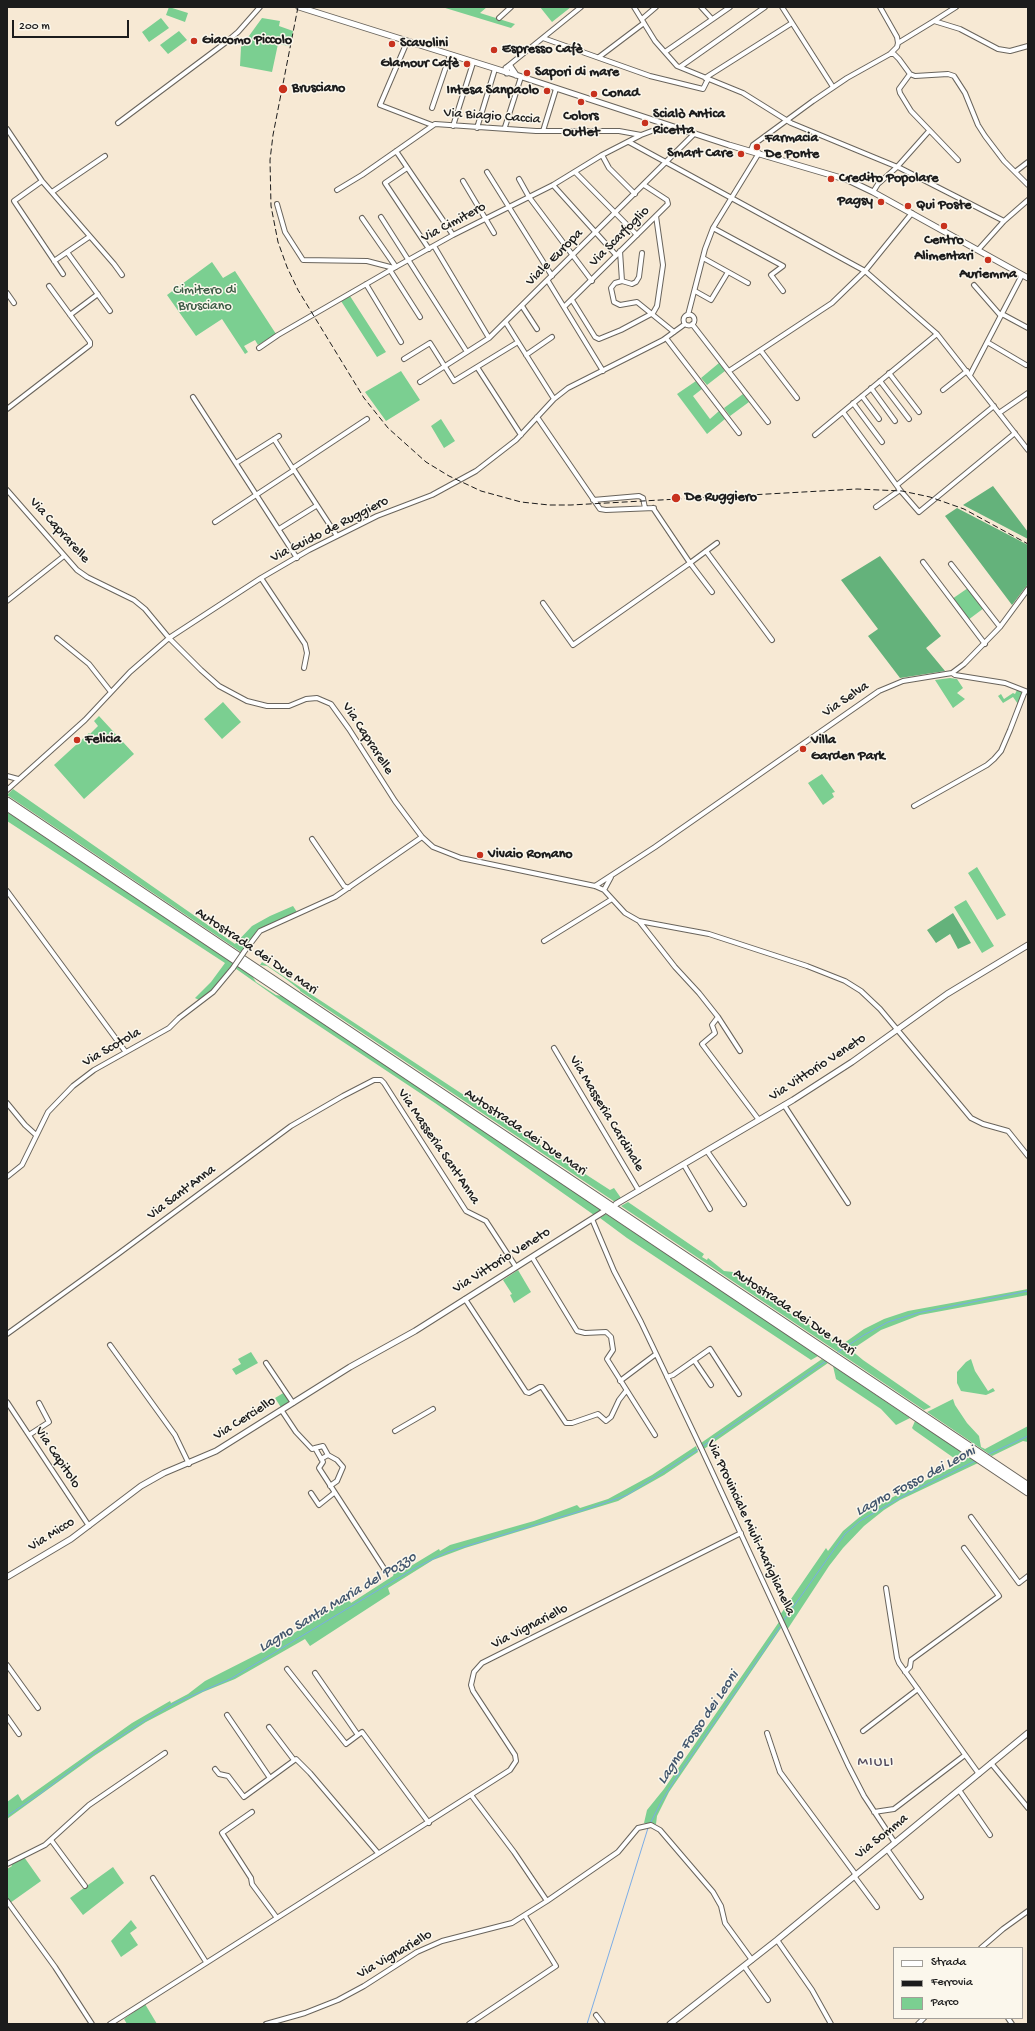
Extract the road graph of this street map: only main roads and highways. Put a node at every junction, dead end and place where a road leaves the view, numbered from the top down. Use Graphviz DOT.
graph roads {
  1 [pos="7,801"];
  2 [pos="7,807"];
  3 [pos="967,1448"];
  4 [pos="997,1468"];
  5 [pos="1028,1486"];
  6 [pos="1028,1492"];
  1 -- 3 [label="highway, Autostrada dei Due Mari"];
  2 -- 3 [label="highway, Autostrada dei Due Mari"];
  3 -- 4 [label="highway, Autostrada dei Due Mari"];
  4 -- 5 [label="highway, Autostrada dei Due Mari"];
  4 -- 6 [label="highway, Autostrada dei Due Mari"];
}
